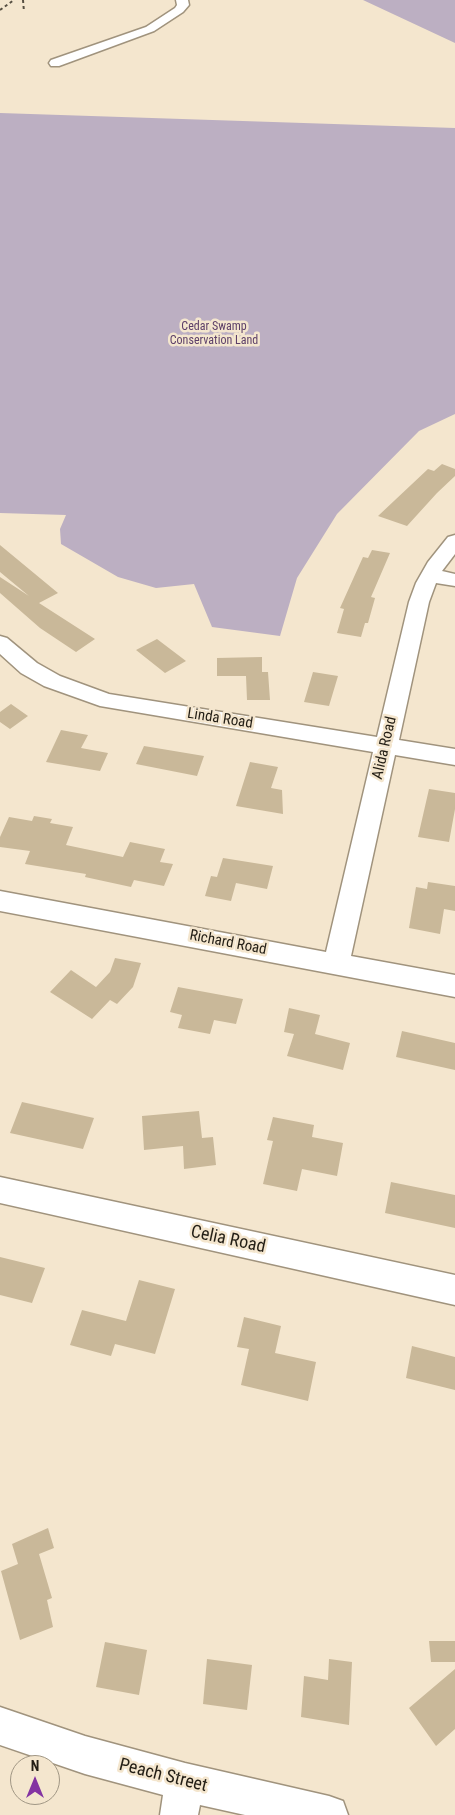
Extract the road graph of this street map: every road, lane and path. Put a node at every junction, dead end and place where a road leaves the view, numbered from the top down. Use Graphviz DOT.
graph roads {
  1 [pos="182,0"];
  2 [pos="56,63"];
  3 [pos="455,541"];
  4 [pos="430,574"];
  5 [pos="455,580"];
  6 [pos="0,644"];
  7 [pos="386,746"];
  8 [pos="455,757"];
  9 [pos="0,901"];
  10 [pos="336,964"];
  11 [pos="455,986"];
  12 [pos="0,1190"];
  13 [pos="455,1290"];
  14 [pos="0,1726"];
  15 [pos="182,1798"];
  16 [pos="330,1815"];
  1 -- 2 [label="street"];
  3 -- 4 [label="street, Alida Road"];
  4 -- 5 [label="street"];
  4 -- 7 [label="street, Alida Road"];
  6 -- 7 [label="street, Linda Road"];
  7 -- 8 [label="street, Linda Road"];
  7 -- 10 [label="street, Alida Road"];
  9 -- 10 [label="street, Richard Road"];
  10 -- 11 [label="street, Richard Road"];
  12 -- 13 [label="street, Celia Road"];
  14 -- 15 [label="street, Peach Street"];
  15 -- 16 [label="street, Peach Street"];
}
